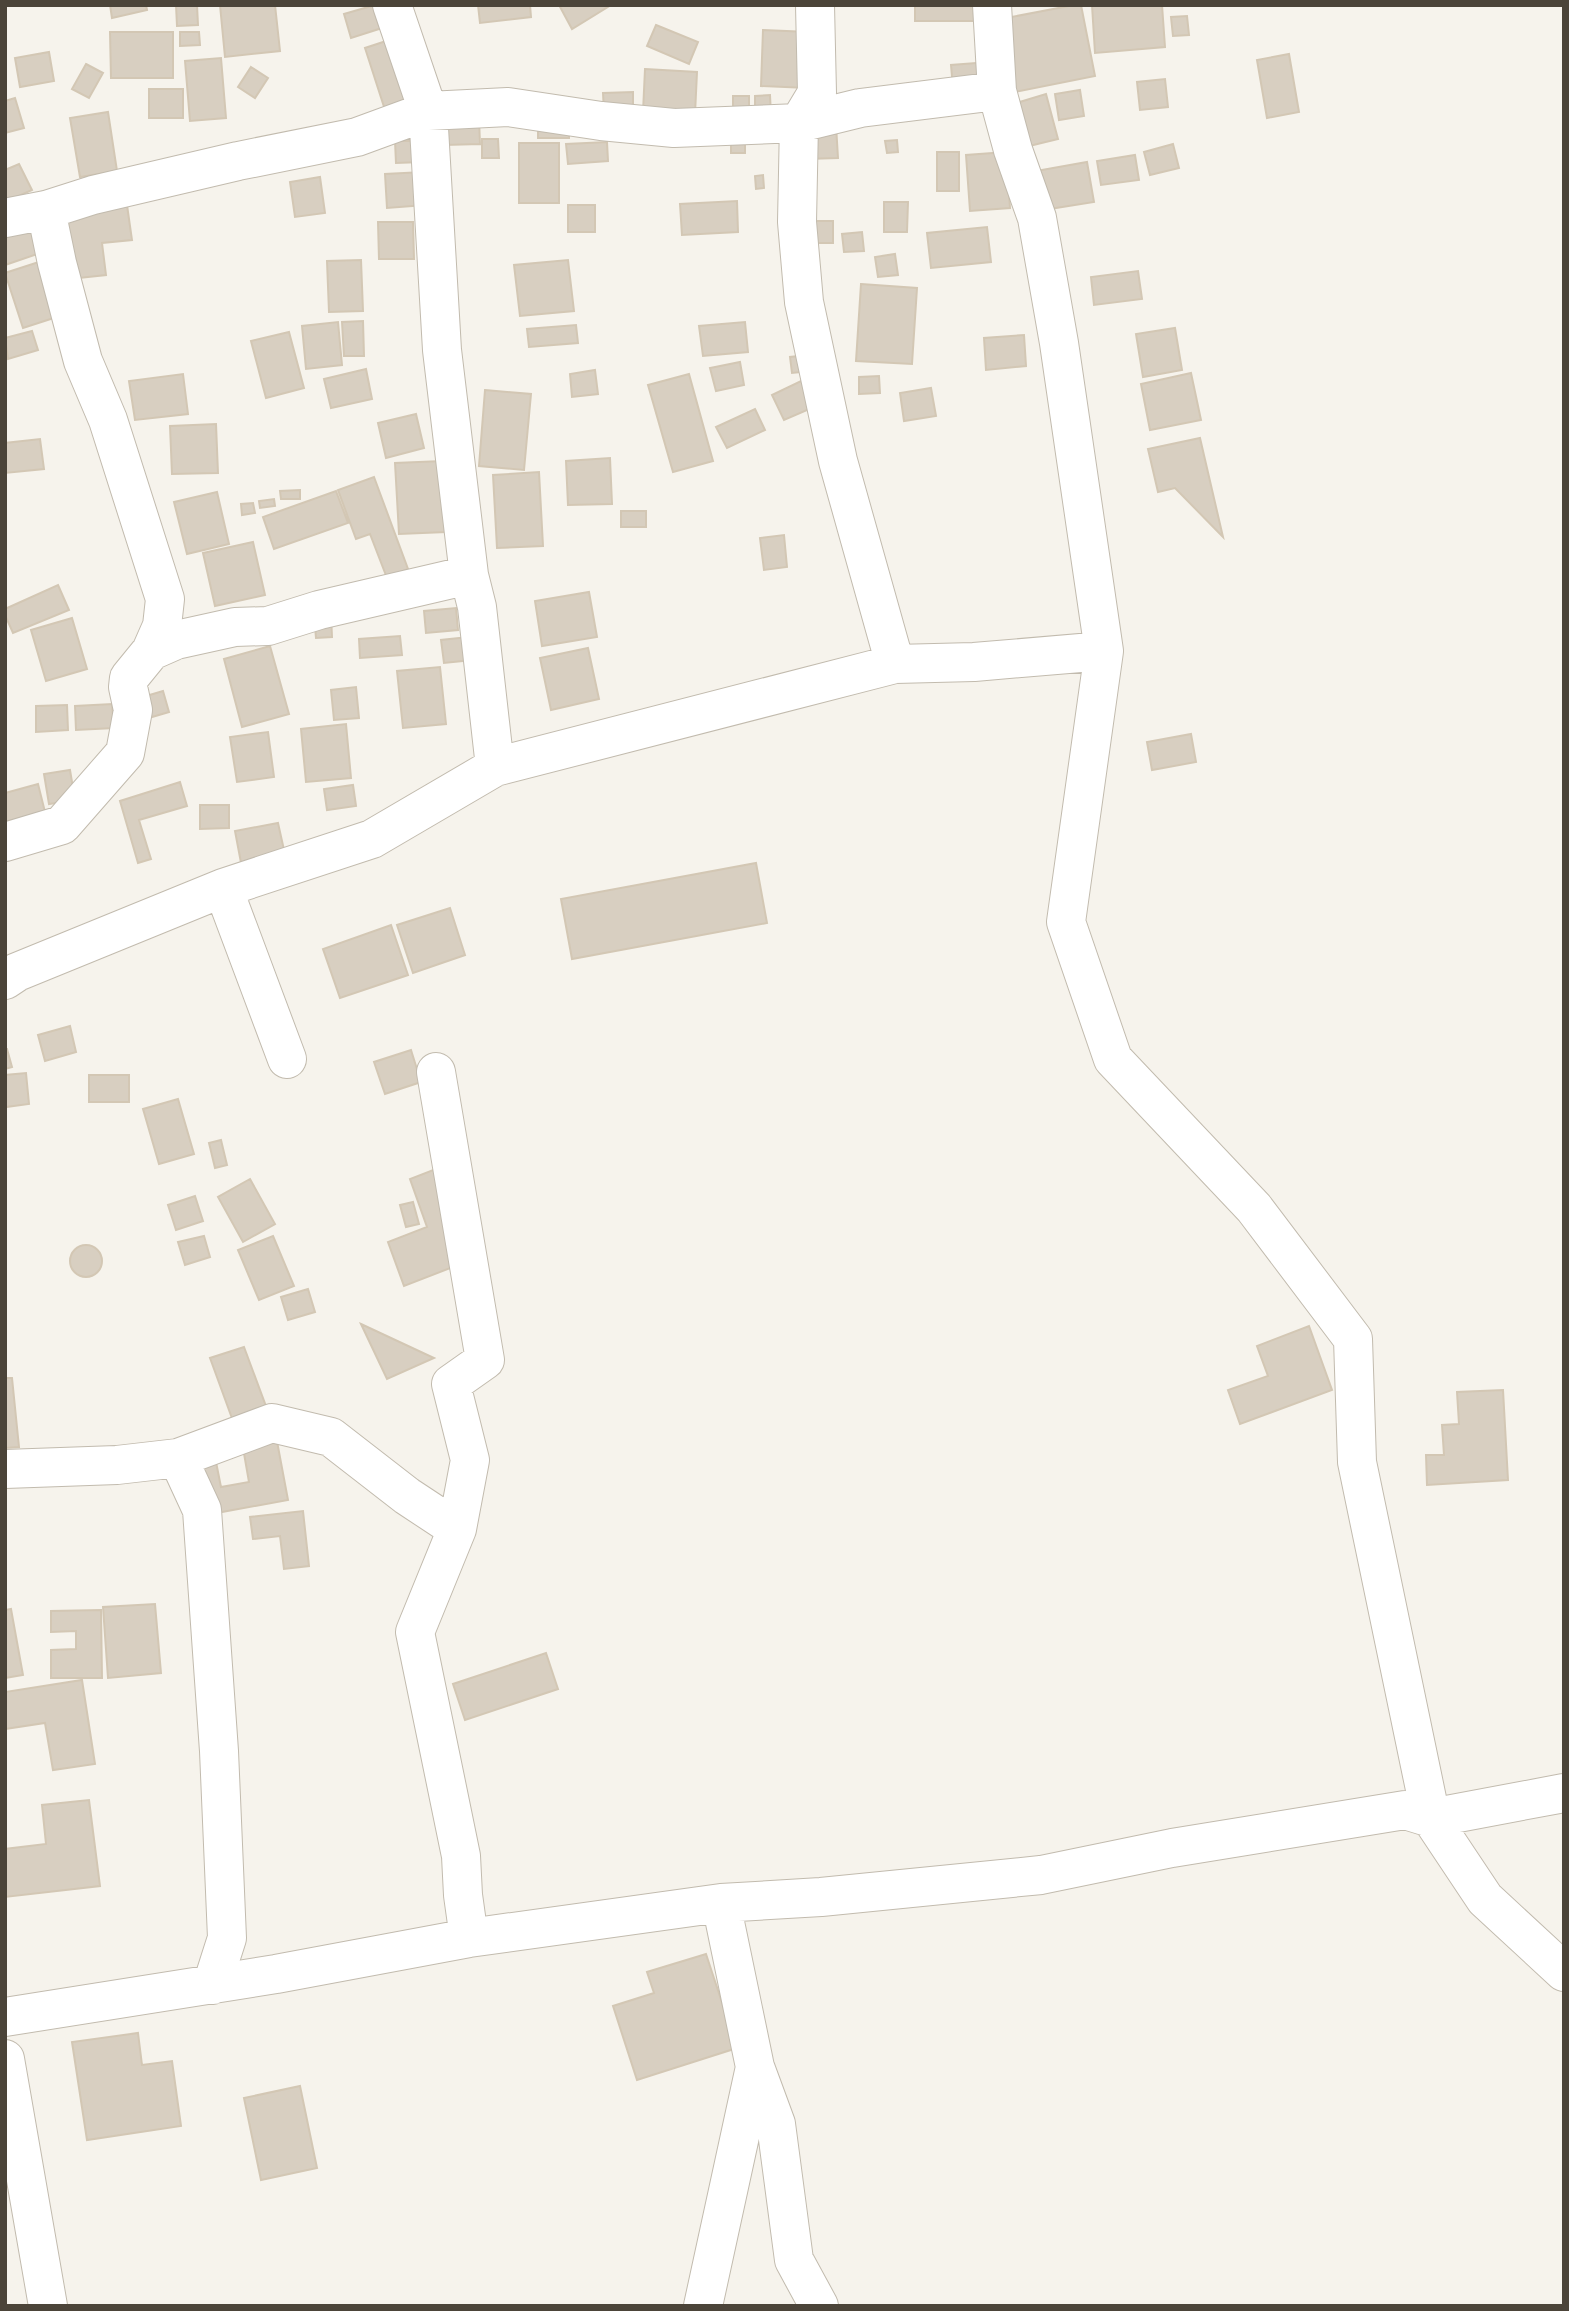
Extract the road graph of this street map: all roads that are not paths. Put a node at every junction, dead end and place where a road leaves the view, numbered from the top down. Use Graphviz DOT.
graph roads {
  1 [pos="392,5"];
  2 [pos="815,5"];
  3 [pos="992,5"];
  4 [pos="997,91"];
  5 [pos="428,111"];
  6 [pos="799,123"];
  7 [pos="46,210"];
  8 [pos="5,218"];
  9 [pos="469,575"];
  10 [pos="151,651"];
  11 [pos="1104,651"];
  12 [pos="895,664"];
  13 [pos="495,767"];
  14 [pos="5,842"];
  15 [pos="223,888"];
  16 [pos="5,980"];
  17 [pos="287,1059"];
  18 [pos="436,1072"];
  19 [pos="178,1458"];
  20 [pos="5,1469"];
  21 [pos="457,1529"];
  22 [pos="1564,1793"];
  23 [pos="1431,1818"];
  24 [pos="721,1903"];
  25 [pos="469,1938"];
  26 [pos="1564,1972"];
  27 [pos="212,1985"];
  28 [pos="5,2017"];
  29 [pos="5,2059"];
  30 [pos="755,2067"];
  31 [pos="48,2306"];
  32 [pos="703,2306"];
  33 [pos="819,2306"];
  1 -- 5 [label="street"];
  2 -- 6 [label="street"];
  3 -- 4 [label="street"];
  4 -- 6 [label="street"];
  4 -- 11 [label="street"];
  5 -- 6 [label="street"];
  5 -- 7 [label="street"];
  5 -- 9 [label="street"];
  6 -- 12 [label="street"];
  7 -- 8 [label="street"];
  7 -- 10 [label="street"];
  9 -- 10 [label="street"];
  9 -- 13 [label="street"];
  10 -- 14 [label="street"];
  11 -- 12 [label="street"];
  11 -- 23 [label="street"];
  12 -- 13 [label="street"];
  13 -- 15 [label="street"];
  15 -- 16 [label="street"];
  15 -- 17 [label="street"];
  18 -- 21 [label="street"];
  19 -- 20 [label="street"];
  19 -- 21 [label="street"];
  19 -- 27 [label="street"];
  21 -- 25 [label="street"];
  22 -- 23 [label="street"];
  23 -- 24 [label="street"];
  23 -- 26 [label="street"];
  24 -- 25 [label="street"];
  24 -- 30 [label="street"];
  25 -- 27 [label="street"];
  27 -- 28 [label="street"];
  29 -- 31 [label="street"];
  30 -- 32 [label="street"];
  30 -- 33 [label="street"];
}
